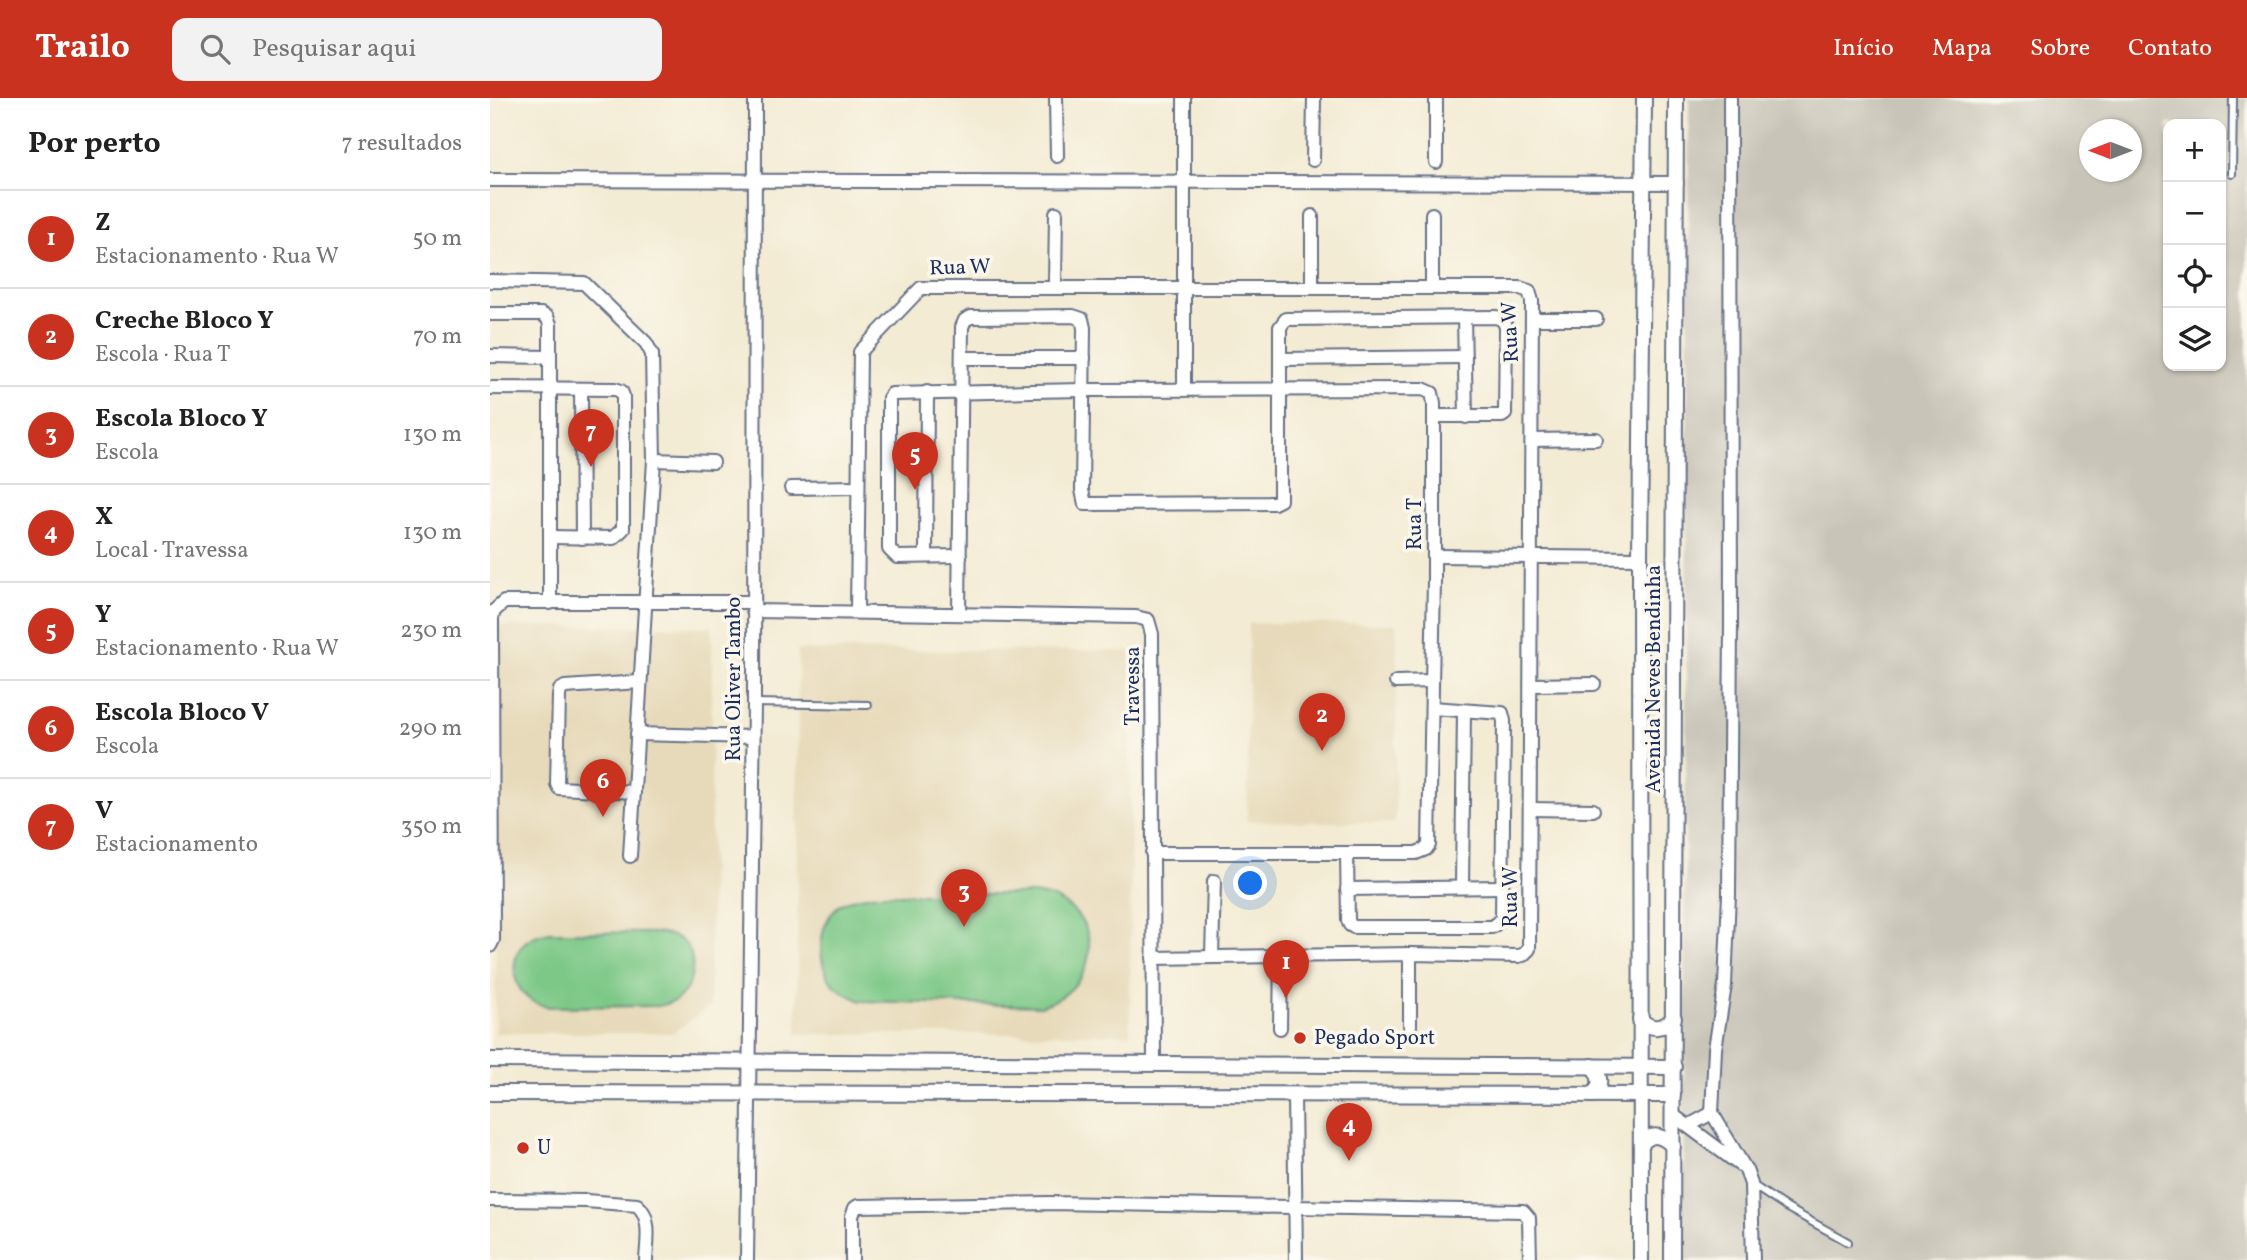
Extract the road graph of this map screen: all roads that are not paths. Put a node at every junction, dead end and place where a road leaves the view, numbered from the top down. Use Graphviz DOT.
graph roads {
  1 [pos="755,98"];
  2 [pos="1056,98"];
  3 [pos="1184,98"];
  4 [pos="1314,98"];
  5 [pos="1436,98"];
  6 [pos="1644,98"];
  7 [pos="1676,98"];
  8 [pos="1730,98"];
  9 [pos="2233,98"];
  10 [pos="1057,156"];
  11 [pos="1313,160"];
  12 [pos="1436,162"];
  13 [pos="2232,174"];
  14 [pos="490,180"];
  15 [pos="755,181"];
  16 [pos="1184,182"];
  17 [pos="1645,183"];
  18 [pos="1676,183"];
  19 [pos="1056,213"];
  20 [pos="1432,214"];
  21 [pos="1312,216"];
  22 [pos="490,281"];
  23 [pos="1055,286"];
  24 [pos="1183,288"];
  25 [pos="1312,288"];
  26 [pos="1432,288"];
  27 [pos="490,314"];
  28 [pos="1464,317"];
  29 [pos="1596,318"];
  30 [pos="1532,319"];
  31 [pos="490,356"];
  32 [pos="550,356"];
  33 [pos="1465,357"];
  34 [pos="962,358"];
  35 [pos="1084,358"];
  36 [pos="1281,359"];
  37 [pos="490,388"];
  38 [pos="549,388"];
  39 [pos="581,389"];
  40 [pos="1281,389"];
  41 [pos="1084,390"];
  42 [pos="1184,390"];
  43 [pos="962,391"];
  44 [pos="927,392"];
  45 [pos="1434,416"];
  46 [pos="1466,417"];
  47 [pos="1596,439"];
  48 [pos="1532,440"];
  49 [pos="654,460"];
  50 [pos="713,462"];
  51 [pos="791,488"];
  52 [pos="858,488"];
  53 [pos="550,537"];
  54 [pos="582,538"];
  55 [pos="926,555"];
  56 [pos="960,556"];
  57 [pos="1434,556"];
  58 [pos="1531,558"];
  59 [pos="1640,558"];
  60 [pos="645,602"];
  61 [pos="550,603"];
  62 [pos="754,607"];
  63 [pos="857,612"];
  64 [pos="959,614"];
  65 [pos="1432,681"];
  66 [pos="640,682"];
  67 [pos="1396,682"];
  68 [pos="1594,684"];
  69 [pos="1531,685"];
  70 [pos="754,702"];
  71 [pos="868,705"];
  72 [pos="1432,708"];
  73 [pos="1464,711"];
  74 [pos="637,734"];
  75 [pos="753,737"];
  76 [pos="634,792"];
  77 [pos="1530,809"];
  78 [pos="1593,810"];
  79 [pos="491,850"];
  80 [pos="1152,853"];
  81 [pos="1347,854"];
  82 [pos="630,856"];
  83 [pos="1214,881"];
  84 [pos="1462,887"];
  85 [pos="1502,887"];
  86 [pos="1347,889"];
  87 [pos="490,946"];
  88 [pos="1410,954"];
  89 [pos="1281,955"];
  90 [pos="1212,956"];
  91 [pos="1153,958"];
  92 [pos="1674,1018"];
  93 [pos="1640,1019"];
  94 [pos="1410,1026"];
  95 [pos="1280,1028"];
  96 [pos="490,1060"];
  97 [pos="750,1061"];
  98 [pos="1154,1064"];
  99 [pos="1592,1066"];
  100 [pos="1641,1067"];
  101 [pos="1674,1067"];
  102 [pos="490,1093"];
  103 [pos="749,1094"];
  104 [pos="1294,1094"];
  105 [pos="1591,1095"];
  106 [pos="1641,1095"];
  107 [pos="1673,1095"];
  108 [pos="1712,1113"];
  109 [pos="1673,1115"];
  110 [pos="1688,1126"];
  111 [pos="1642,1143"];
  112 [pos="1673,1146"];
  113 [pos="1746,1170"];
  114 [pos="1751,1184"];
  115 [pos="490,1200"];
  116 [pos="1296,1206"];
  117 [pos="1848,1242"];
  118 [pos="646,1260"];
  119 [pos="747,1260"];
  120 [pos="852,1260"];
  121 [pos="1296,1260"];
  122 [pos="1530,1260"];
  123 [pos="1641,1260"];
  124 [pos="1672,1260"];
  125 [pos="1753,1260"];
  1 -- 15 [label="street, Rua Oliver Tambo"];
  2 -- 10 [label="street"];
  3 -- 16 [label="street"];
  4 -- 11 [label="street"];
  5 -- 12 [label="street"];
  6 -- 17 [label="street"];
  7 -- 18 [label="street, Avenida Neves Bendinha"];
  8 -- 108 [label="street"];
  9 -- 13 [label="lane"];
  14 -- 15 [label="street"];
  15 -- 16 [label="street"];
  15 -- 62 [label="street, Rua Oliver Tambo"];
  16 -- 17 [label="street"];
  16 -- 24 [label="street"];
  17 -- 18 [label="street"];
  17 -- 59 [label="street"];
  18 -- 92 [label="street, Avenida Neves Bendinha"];
  19 -- 23 [label="street"];
  20 -- 26 [label="street"];
  21 -- 25 [label="street"];
  22 -- 49 [label="street"];
  23 -- 24 [label="street, Rua W"];
  23 -- 52 [label="street, Rua W"];
  24 -- 25 [label="street, Rua W"];
  24 -- 42 [label="street"];
  25 -- 26 [label="street, Rua W"];
  26 -- 30 [label="street, Rua W"];
  27 -- 32 [label="street"];
  28 -- 33 [label="street"];
  28 -- 36 [label="street"];
  28 -- 46 [label="street"];
  29 -- 30 [label="street"];
  30 -- 48 [label="street, Rua W"];
  31 -- 32 [label="street"];
  32 -- 38 [label="street"];
  33 -- 36 [label="street"];
  33 -- 46 [label="street"];
  34 -- 35 [label="street"];
  34 -- 35 [label="street"];
  34 -- 43 [label="street"];
  35 -- 41 [label="street"];
  36 -- 40 [label="street"];
  37 -- 38 [label="street"];
  38 -- 39 [label="street"];
  38 -- 53 [label="street"];
  39 -- 54 [label="street"];
  39 -- 54 [label="street"];
  40 -- 41 [label="street"];
  40 -- 42 [label="street, Rua T"];
  40 -- 45 [label="street, Rua T"];
  41 -- 42 [label="street, Rua T"];
  41 -- 43 [label="street, Rua T"];
  43 -- 44 [label="street, Rua T"];
  43 -- 56 [label="street"];
  44 -- 55 [label="street"];
  44 -- 55 [label="street, Rua T"];
  45 -- 46 [label="street"];
  45 -- 57 [label="street, Rua T"];
  47 -- 48 [label="street"];
  48 -- 58 [label="street, Rua W"];
  49 -- 50 [label="street"];
  49 -- 60 [label="street"];
  51 -- 52 [label="street"];
  52 -- 63 [label="street, Rua W"];
  53 -- 54 [label="street"];
  53 -- 61 [label="street"];
  55 -- 56 [label="street"];
  56 -- 64 [label="street"];
  57 -- 58 [label="street"];
  57 -- 65 [label="street, Rua T"];
  58 -- 59 [label="street"];
  58 -- 69 [label="street, Rua W"];
  59 -- 93 [label="street"];
  60 -- 61 [label="street, Travessa"];
  60 -- 62 [label="street, Travessa"];
  60 -- 66 [label="street"];
  61 -- 79 [label="street, Travessa"];
  62 -- 63 [label="street, Travessa"];
  62 -- 70 [label="street, Rua Oliver Tambo"];
  63 -- 64 [label="street, Travessa"];
  64 -- 80 [label="street, Travessa"];
  65 -- 67 [label="street"];
  65 -- 72 [label="street, Rua T"];
  66 -- 74 [label="street"];
  66 -- 76 [label="street"];
  68 -- 69 [label="street"];
  69 -- 77 [label="street, Rua W"];
  70 -- 71 [label="lane"];
  70 -- 75 [label="street, Rua Oliver Tambo"];
  72 -- 73 [label="street"];
  72 -- 81 [label="street, Rua T"];
  73 -- 84 [label="street"];
  73 -- 85 [label="street"];
  74 -- 75 [label="street"];
  74 -- 76 [label="street"];
  75 -- 97 [label="street, Rua Oliver Tambo"];
  76 -- 82 [label="street"];
  77 -- 78 [label="street"];
  77 -- 88 [label="street, Rua W"];
  79 -- 87 [label="street"];
  80 -- 81 [label="street, Rua T"];
  80 -- 91 [label="street, Travessa"];
  81 -- 86 [label="street"];
  83 -- 90 [label="street"];
  84 -- 85 [label="street"];
  84 -- 86 [label="street"];
  85 -- 86 [label="street"];
  88 -- 89 [label="street, Rua W"];
  88 -- 94 [label="street"];
  89 -- 90 [label="street, Rua W"];
  89 -- 95 [label="street"];
  90 -- 91 [label="street, Rua W"];
  91 -- 98 [label="street, Travessa"];
  92 -- 93 [label="street"];
  92 -- 101 [label="street, Avenida Neves Bendinha"];
  93 -- 100 [label="street"];
  96 -- 97 [label="street"];
  97 -- 98 [label="street"];
  97 -- 103 [label="street, Rua Oliver Tambo"];
  98 -- 99 [label="street"];
  99 -- 100 [label="street"];
  99 -- 105 [label="street"];
  100 -- 101 [label="street"];
  100 -- 106 [label="street"];
  101 -- 107 [label="street, Avenida Neves Bendinha"];
  102 -- 103 [label="street"];
  103 -- 104 [label="street"];
  103 -- 119 [label="street, Rua Oliver Tambo"];
  104 -- 105 [label="street"];
  104 -- 116 [label="street"];
  105 -- 106 [label="street"];
  106 -- 107 [label="street"];
  106 -- 111 [label="street"];
  107 -- 109 [label="street, Avenida Neves Bendinha"];
  108 -- 110 [label="street"];
  108 -- 113 [label="street"];
  109 -- 110 [label="street"];
  109 -- 112 [label="street, Avenida Neves Bendinha"];
  110 -- 113 [label="street"];
  111 -- 112 [label="street"];
  111 -- 123 [label="street"];
  112 -- 124 [label="street, Avenida Neves Bendinha"];
  113 -- 114 [label="street"];
  114 -- 117 [label="lane"];
  114 -- 125 [label="street"];
  115 -- 118 [label="street"];
  116 -- 120 [label="street"];
  116 -- 121 [label="street"];
  116 -- 122 [label="street"];
}
